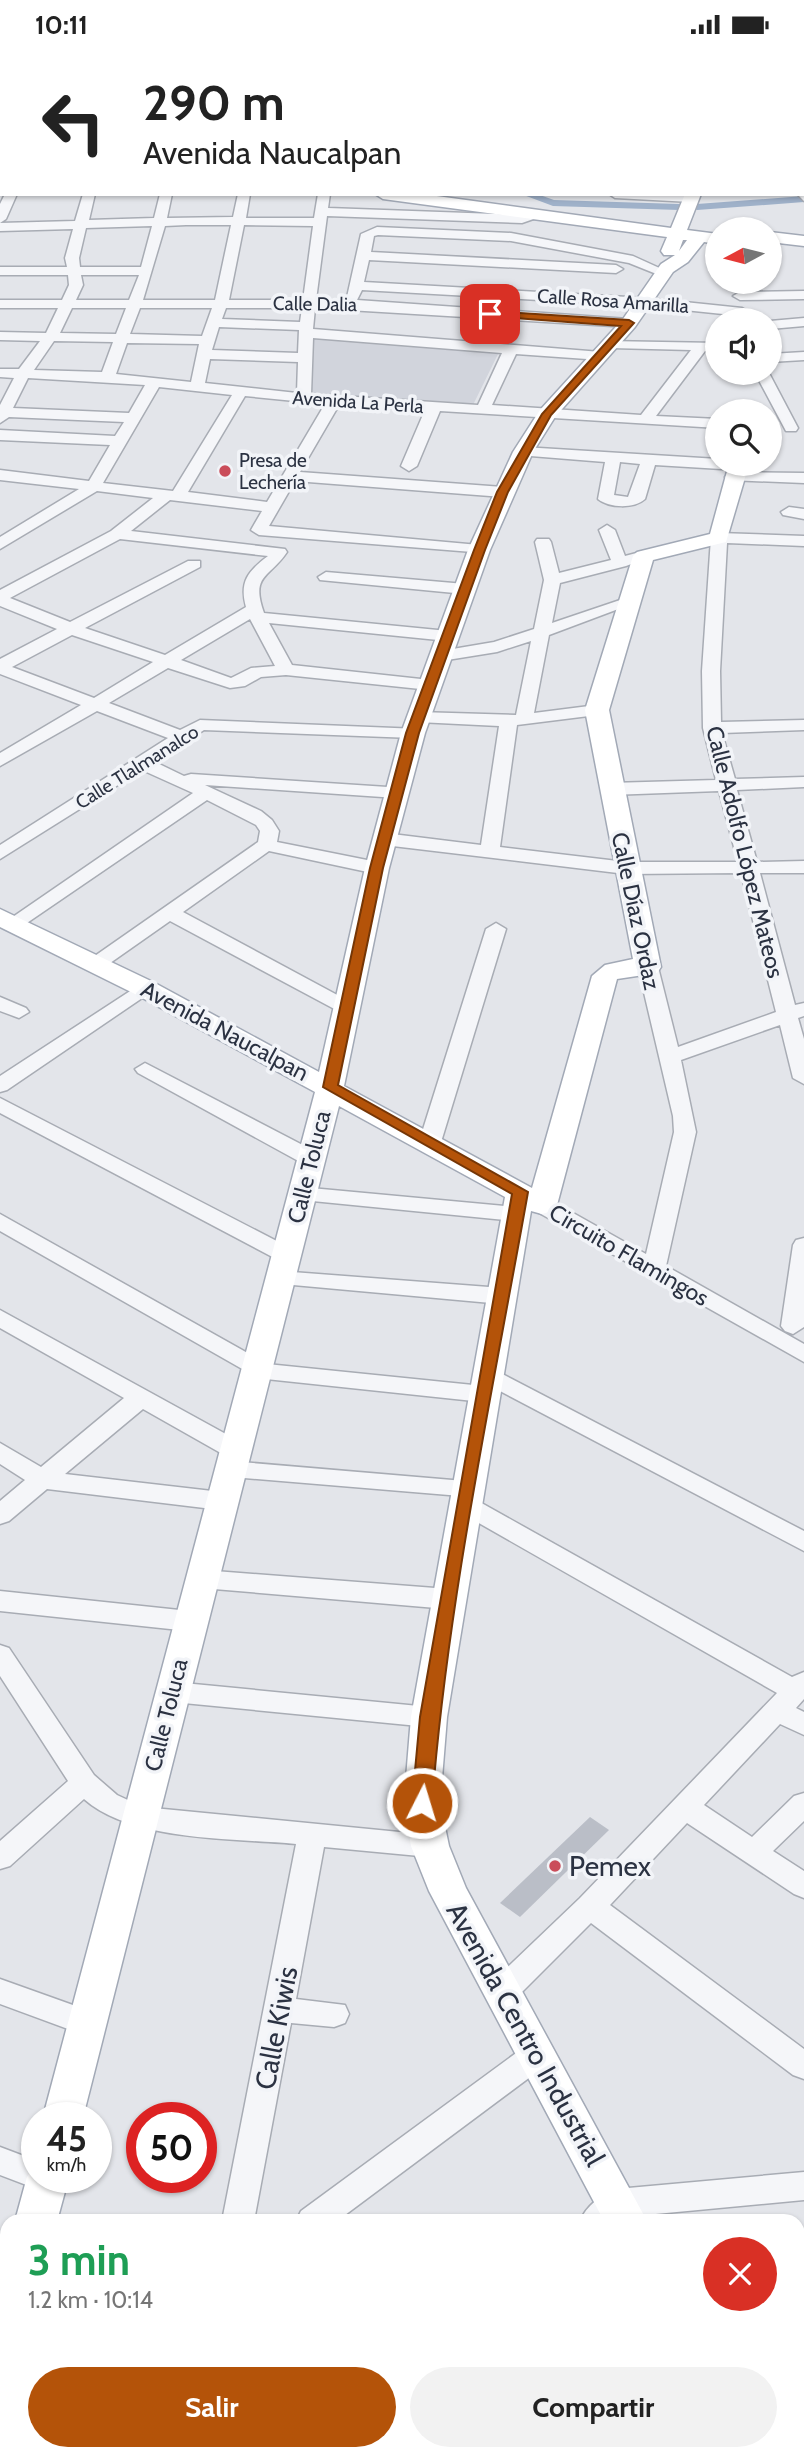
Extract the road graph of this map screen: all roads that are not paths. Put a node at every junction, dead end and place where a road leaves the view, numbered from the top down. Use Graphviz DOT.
graph roads {
  1 [pos="115,49"];
  2 [pos="136,49"];
  3 [pos="10,196"];
  4 [pos="88,196"];
  5 [pos="166,196"];
  6 [pos="244,196"];
  7 [pos="324,196"];
  8 [pos="405,196"];
  9 [pos="458,196"];
  10 [pos="692,196"];
  11 [pos="492,204"];
  12 [pos="323,217"];
  13 [pos="530,217"];
  14 [pos="0,219"];
  15 [pos="240,221"];
  16 [pos="162,222"];
  17 [pos="80,225"];
  18 [pos="0,227"];
  19 [pos="680,230"];
  20 [pos="705,230"];
  21 [pos="511,237"];
  22 [pos="699,237"];
  23 [pos="705,238"];
  24 [pos="782,238"];
  25 [pos="804,241"];
  26 [pos="782,247"];
  27 [pos="804,250"];
  28 [pos="364,255"];
  29 [pos="663,270"];
  30 [pos="0,271"];
  31 [pos="147,271"];
  32 [pos="74,272"];
  33 [pos="357,286"];
  34 [pos="782,292"];
  35 [pos="804,295"];
  36 [pos="646,302"];
  37 [pos="309,303"];
  38 [pos="0,304"];
  39 [pos="67,304"];
  40 [pos="221,304"];
  41 [pos="352,304"];
  42 [pos="136,305"];
  43 [pos="705,311"];
  44 [pos="804,322"];
  45 [pos="214,323"];
  46 [pos="629,323"];
  47 [pos="782,324"];
  48 [pos="306,330"];
  49 [pos="0,336"];
  50 [pos="51,336"];
  51 [pos="122,337"];
  52 [pos="206,347"];
  53 [pos="701,347"];
  54 [pos="705,347"];
  55 [pos="511,348"];
  56 [pos="606,350"];
  57 [pos="804,356"];
  58 [pos="782,357"];
  59 [pos="306,358"];
  60 [pos="0,373"];
  61 [pos="24,373"];
  62 [pos="107,377"];
  63 [pos="154,383"];
  64 [pos="770,385"];
  65 [pos="197,388"];
  66 [pos="240,393"];
  67 [pos="304,398"];
  68 [pos="334,400"];
  69 [pos="434,407"];
  70 [pos="483,410"];
  71 [pos="547,414"];
  72 [pos="2,416"];
  73 [pos="133,418"];
  74 [pos="645,420"];
  75 [pos="705,423"];
  76 [pos="799,427"];
  77 [pos="0,435"];
  78 [pos="120,441"];
  79 [pos="523,452"];
  80 [pos="613,458"];
  81 [pos="649,460"];
  82 [pos="409,466"];
  83 [pos="705,466"];
  84 [pos="0,475"];
  85 [pos="782,475"];
  86 [pos="290,476"];
  87 [pos="735,476"];
  88 [pos="804,478"];
  89 [pos="93,487"];
  90 [pos="503,492"];
  91 [pos="172,496"];
  92 [pos="272,507"];
  93 [pos="607,530"];
  94 [pos="117,534"];
  95 [pos="719,538"];
  96 [pos="543,541"];
  97 [pos="804,541"];
  98 [pos="0,544"];
  99 [pos="479,550"];
  100 [pos="645,556"];
  101 [pos="620,563"];
  102 [pos="194,564"];
  103 [pos="326,577"];
  104 [pos="552,580"];
  105 [pos="465,589"];
  106 [pos="0,599"];
  107 [pos="629,602"];
  108 [pos="256,614"];
  109 [pos="74,630"];
  110 [pos="540,632"];
  111 [pos="445,646"];
  112 [pos="166,662"];
  113 [pos="0,667"];
  114 [pos="286,670"];
  115 [pos="430,685"];
  116 [pos="95,705"];
  117 [pos="597,710"];
  118 [pos="517,720"];
  119 [pos="415,725"];
  120 [pos="804,725"];
  121 [pos="712,728"];
  122 [pos="180,736"];
  123 [pos="4,754"];
  124 [pos="142,763"];
  125 [pos="177,779"];
  126 [pos="804,782"];
  127 [pos="726,785"];
  128 [pos="610,789"];
  129 [pos="207,792"];
  130 [pos="397,792"];
  131 [pos="384,839"];
  132 [pos="266,845"];
  133 [pos="490,851"];
  134 [pos="0,853"];
  135 [pos="804,867"];
  136 [pos="377,868"];
  137 [pos="626,868"];
  138 [pos="747,868"];
  139 [pos="171,914"];
  140 [pos="7,920"];
  141 [pos="496,929"];
  142 [pos="96,964"];
  143 [pos="648,967"];
  144 [pos="144,988"];
  145 [pos="0,1003"];
  146 [pos="347,1008"];
  147 [pos="19,1012"];
  148 [pos="795,1012"];
  149 [pos="668,1057"];
  150 [pos="145,1069"];
  151 [pos="804,1078"];
  152 [pos="0,1086"];
  153 [pos="330,1087"];
  154 [pos="0,1104"];
  155 [pos="430,1142"];
  156 [pos="310,1157"];
  157 [pos="300,1194"];
  158 [pos="526,1204"];
  159 [pos="0,1221"];
  160 [pos="804,1245"];
  161 [pos="283,1267"];
  162 [pos="654,1269"];
  163 [pos="502,1296"];
  164 [pos="0,1318"];
  165 [pos="791,1327"];
  166 [pos="804,1354"];
  167 [pos="256,1369"];
  168 [pos="485,1384"];
  169 [pos="140,1398"];
  170 [pos="0,1452"];
  171 [pos="229,1474"];
  172 [pos="43,1480"];
  173 [pos="466,1496"];
  174 [pos="0,1515"];
  175 [pos="804,1542"];
  176 [pos="202,1579"];
  177 [pos="448,1599"];
  178 [pos="0,1601"];
  179 [pos="190,1621"];
  180 [pos="0,1655"];
  181 [pos="173,1692"];
  182 [pos="792,1694"];
  183 [pos="429,1717"];
  184 [pos="804,1725"];
  185 [pos="84,1783"];
  186 [pos="804,1804"];
  187 [pos="685,1807"];
  188 [pos="140,1818"];
  189 [pos="312,1836"];
  190 [pos="430,1846"];
  191 [pos="755,1851"];
  192 [pos="0,1858"];
  193 [pos="804,1886"];
  194 [pos="590,1906"];
  195 [pos="0,1991"];
  196 [pos="502,1992"];
  197 [pos="280,2010"];
  198 [pos="334,2014"];
  199 [pos="87,2023"];
  200 [pos="538,2054"];
  201 [pos="804,2066"];
  202 [pos="67,2102"];
  203 [pos="0,2161"];
  204 [pos="21,2169"];
  205 [pos="804,2186"];
  206 [pos="40,2193"];
  207 [pos="37,2214"];
  208 [pos="238,2214"];
  209 [pos="321,2214"];
  210 [pos="613,2214"];
  211 [pos="620,2214"];
  1 -- 2 [label="street"];
  3 -- 14 [label="street"];
  4 -- 17 [label="street"];
  5 -- 16 [label="street"];
  6 -- 15 [label="street"];
  7 -- 12 [label="street"];
  8 -- 11 [label="main road"];
  9 -- 11 [label="main road"];
  10 -- 19 [label="main road, Calle Toluca"];
  11 -- 13 [label="main road"];
  11 -- 19 [label="main road"];
  12 -- 13 [label="street"];
  12 -- 15 [label="street"];
  12 -- 37 [label="street"];
  13 -- 19 [label="main road"];
  13 -- 21 [label="street"];
  15 -- 16 [label="street"];
  15 -- 40 [label="street"];
  16 -- 17 [label="street"];
  16 -- 31 [label="street"];
  17 -- 18 [label="street"];
  17 -- 32 [label="street"];
  19 -- 20 [label="main road"];
  19 -- 22 [label="main road"];
  19 -- 29 [label="main road, Calle Toluca"];
  21 -- 28 [label="street"];
  21 -- 29 [label="street"];
  22 -- 23 [label="main road"];
  22 -- 29 [label="main road, Calle Toluca"];
  24 -- 25 [label="main road"];
  26 -- 27 [label="main road"];
  28 -- 29 [label="street"];
  28 -- 33 [label="street"];
  29 -- 36 [label="main road, Calle Toluca"];
  30 -- 32 [label="street"];
  31 -- 32 [label="street"];
  31 -- 42 [label="street"];
  32 -- 39 [label="street"];
  33 -- 36 [label="street, Calle Rosa Amarilla"];
  33 -- 41 [label="street"];
  34 -- 35 [label="street"];
  36 -- 43 [label="street, Calle Rosa Amarilla"];
  36 -- 46 [label="main road, Calle Toluca"];
  37 -- 40 [label="street, Calle Dalia"];
  37 -- 41 [label="street, Calle Dalia"];
  37 -- 48 [label="street"];
  38 -- 39 [label="street, Calle Dalia"];
  39 -- 42 [label="street, Calle Dalia"];
  39 -- 50 [label="street"];
  40 -- 42 [label="street, Calle Dalia"];
  40 -- 45 [label="street"];
  41 -- 46 [label="street, Calle Dalia"];
  42 -- 51 [label="street"];
  44 -- 47 [label="street"];
  45 -- 48 [label="street"];
  45 -- 52 [label="street"];
  46 -- 56 [label="main road, Calle Toluca"];
  48 -- 55 [label="street"];
  48 -- 59 [label="street"];
  49 -- 50 [label="street"];
  50 -- 51 [label="street"];
  50 -- 61 [label="street"];
  51 -- 52 [label="street"];
  51 -- 62 [label="street"];
  52 -- 59 [label="street"];
  52 -- 65 [label="street"];
  53 -- 54 [label="street"];
  53 -- 56 [label="street"];
  53 -- 74 [label="street"];
  55 -- 56 [label="street"];
  55 -- 70 [label="street"];
  56 -- 71 [label="main road, Calle Toluca"];
  57 -- 58 [label="street"];
  59 -- 67 [label="street"];
  60 -- 61 [label="street, Avenida La Perla"];
  61 -- 62 [label="street, Avenida La Perla"];
  61 -- 72 [label="street"];
  62 -- 63 [label="street, Avenida La Perla"];
  63 -- 65 [label="street, Avenida La Perla"];
  63 -- 73 [label="street"];
  64 -- 76 [label="street"];
  65 -- 66 [label="street, Avenida La Perla"];
  66 -- 67 [label="street, Avenida La Perla"];
  66 -- 91 [label="street"];
  67 -- 68 [label="street, Avenida La Perla"];
  68 -- 69 [label="street, Avenida La Perla"];
  68 -- 86 [label="street"];
  69 -- 70 [label="street, Avenida La Perla"];
  69 -- 82 [label="street"];
  70 -- 71 [label="street, Avenida La Perla"];
  71 -- 74 [label="street, Avenida La Perla"];
  71 -- 79 [label="main road, Calle Toluca"];
  72 -- 73 [label="street"];
  73 -- 78 [label="street"];
  74 -- 75 [label="street, Avenida La Perla"];
  77 -- 78 [label="street"];
  78 -- 89 [label="street"];
  79 -- 80 [label="street"];
  79 -- 90 [label="main road, Calle Toluca"];
  80 -- 81 [label="street"];
  80 -- 81 [label="street"];
  81 -- 83 [label="street"];
  84 -- 89 [label="street"];
  85 -- 88 [label="street"];
  86 -- 90 [label="street"];
  86 -- 92 [label="street"];
  87 -- 95 [label="main road, Calle Adolfo López Mateos"];
  89 -- 91 [label="street"];
  89 -- 98 [label="street"];
  90 -- 99 [label="main road, Calle Toluca"];
  91 -- 92 [label="street"];
  91 -- 94 [label="street"];
  92 -- 99 [label="street"];
  93 -- 101 [label="street"];
  94 -- 106 [label="street"];
  94 -- 108 [label="street"];
  95 -- 97 [label="street"];
  95 -- 100 [label="main road"];
  95 -- 121 [label="street, Calle Adolfo López Mateos"];
  96 -- 104 [label="street"];
  99 -- 105 [label="main road, Calle Toluca"];
  100 -- 101 [label="street"];
  100 -- 107 [label="main road, Calle Díaz Ordaz"];
  101 -- 104 [label="street"];
  102 -- 109 [label="street"];
  103 -- 105 [label="street"];
  104 -- 110 [label="street"];
  105 -- 111 [label="main road, Calle Toluca"];
  106 -- 109 [label="street"];
  107 -- 110 [label="street"];
  107 -- 117 [label="main road, Calle Díaz Ordaz"];
  108 -- 111 [label="street"];
  108 -- 112 [label="street"];
  108 -- 114 [label="street"];
  109 -- 112 [label="street"];
  109 -- 113 [label="street"];
  110 -- 111 [label="street"];
  110 -- 118 [label="street"];
  111 -- 115 [label="main road, Calle Toluca"];
  112 -- 114 [label="street"];
  112 -- 116 [label="street"];
  113 -- 116 [label="street"];
  114 -- 115 [label="street"];
  115 -- 119 [label="main road, Calle Toluca"];
  116 -- 122 [label="street"];
  116 -- 123 [label="street"];
  117 -- 118 [label="street"];
  117 -- 128 [label="main road, Calle Díaz Ordaz"];
  118 -- 119 [label="street"];
  118 -- 133 [label="street"];
  119 -- 122 [label="street, Calle Tlalmanalco"];
  119 -- 130 [label="main road, Calle Toluca"];
  120 -- 121 [label="street"];
  121 -- 127 [label="street, Calle Adolfo López Mateos"];
  122 -- 124 [label="street, Calle Tlalmanalco"];
  124 -- 125 [label="street"];
  124 -- 134 [label="street, Calle Tlalmanalco"];
  125 -- 129 [label="street"];
  125 -- 130 [label="street"];
  126 -- 127 [label="street"];
  127 -- 128 [label="street"];
  127 -- 138 [label="street, Calle Adolfo López Mateos"];
  128 -- 137 [label="main road, Calle Díaz Ordaz"];
  129 -- 132 [label="street"];
  129 -- 140 [label="street"];
  130 -- 131 [label="main road, Calle Toluca"];
  131 -- 133 [label="street"];
  131 -- 136 [label="main road, Calle Toluca"];
  132 -- 136 [label="street"];
  132 -- 139 [label="street"];
  133 -- 137 [label="street"];
  135 -- 138 [label="street"];
  136 -- 146 [label="main road, Calle Toluca"];
  137 -- 138 [label="street"];
  137 -- 143 [label="main road, Calle Díaz Ordaz"];
  138 -- 148 [label="street, Calle Adolfo López Mateos"];
  139 -- 142 [label="street"];
  139 -- 146 [label="street"];
  140 -- 142 [label="main road, Avenida Naucalpan"];
  141 -- 155 [label="street"];
  142 -- 144 [label="main road, Avenida Naucalpan"];
  143 -- 149 [label="street, Calle Díaz Ordaz"];
  143 -- 158 [label="main road"];
  144 -- 152 [label="street"];
  144 -- 153 [label="main road, Avenida Naucalpan"];
  145 -- 147 [label="street"];
  146 -- 153 [label="main road, Calle Toluca"];
  148 -- 149 [label="street"];
  148 -- 151 [label="street, Calle Adolfo López Mateos"];
  149 -- 162 [label="street, Calle Díaz Ordaz"];
  150 -- 156 [label="street"];
  153 -- 155 [label="main road, Avenida Naucalpan"];
  153 -- 156 [label="main road, Calle Toluca"];
  154 -- 161 [label="street"];
  155 -- 158 [label="main road, Avenida Naucalpan"];
  156 -- 157 [label="main road, Calle Toluca"];
  157 -- 158 [label="street"];
  157 -- 161 [label="main road, Calle Toluca"];
  158 -- 162 [label="street, Circuito Flamingos"];
  158 -- 163 [label="main road, Circuito Flamingos"];
  159 -- 167 [label="street"];
  160 -- 165 [label="street"];
  161 -- 163 [label="street"];
  161 -- 167 [label="main road, Calle Toluca"];
  162 -- 165 [label="street, Circuito Flamingos"];
  163 -- 168 [label="main road, Circuito Flamingos"];
  164 -- 169 [label="street"];
  165 -- 166 [label="street, Circuito Flamingos"];
  167 -- 168 [label="street"];
  167 -- 171 [label="main road, Calle Toluca"];
  168 -- 173 [label="main road, Circuito Flamingos"];
  168 -- 175 [label="street"];
  169 -- 171 [label="street"];
  169 -- 172 [label="street"];
  170 -- 172 [label="street"];
  171 -- 172 [label="street"];
  171 -- 173 [label="street"];
  171 -- 176 [label="main road, Calle Toluca"];
  172 -- 174 [label="street"];
  173 -- 177 [label="main road, Circuito Flamingos"];
  173 -- 182 [label="street"];
  176 -- 177 [label="street"];
  176 -- 179 [label="main road, Calle Toluca"];
  177 -- 183 [label="main road, Circuito Flamingos"];
  178 -- 179 [label="street"];
  179 -- 181 [label="main road, Calle Toluca"];
  180 -- 185 [label="street"];
  181 -- 183 [label="street"];
  181 -- 188 [label="main road, Calle Toluca"];
  182 -- 184 [label="street"];
  182 -- 187 [label="street"];
  183 -- 190 [label="main road, Circuito Flamingos"];
  185 -- 188 [label="street"];
  185 -- 192 [label="street"];
  186 -- 191 [label="street"];
  187 -- 191 [label="street"];
  187 -- 194 [label="street"];
  188 -- 189 [label="street"];
  188 -- 199 [label="main road, Calle Toluca"];
  189 -- 190 [label="street"];
  189 -- 197 [label="street, Calle Kiwis"];
  190 -- 196 [label="main road, Avenida Centro Industrial"];
  191 -- 193 [label="street"];
  194 -- 196 [label="street"];
  194 -- 201 [label="street"];
  195 -- 199 [label="street"];
  196 -- 200 [label="main road, Avenida Centro Industrial"];
  197 -- 198 [label="street"];
  197 -- 208 [label="street, Calle Kiwis"];
  199 -- 202 [label="main road, Calle Toluca"];
  200 -- 209 [label="street"];
  200 -- 210 [label="main road, Avenida Centro Industrial"];
  203 -- 204 [label="street"];
  205 -- 211 [label="street"];
  206 -- 207 [label="main road"];
}
